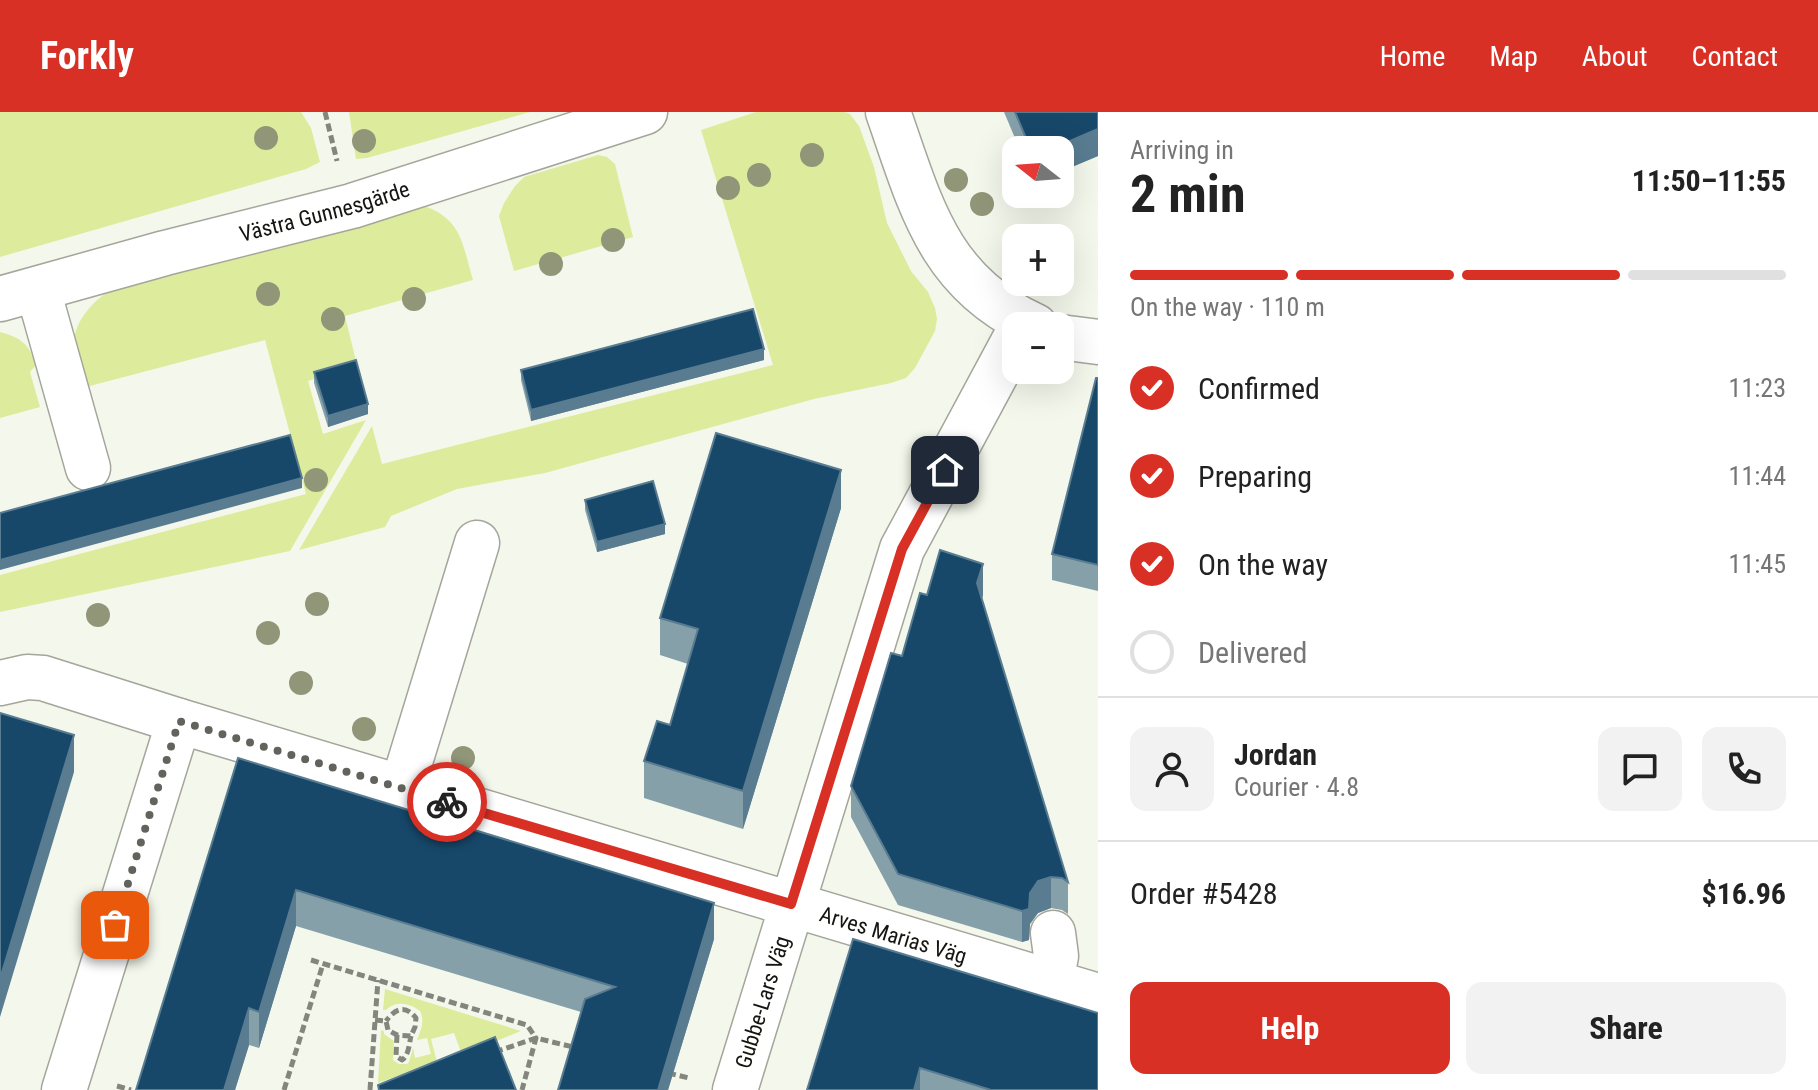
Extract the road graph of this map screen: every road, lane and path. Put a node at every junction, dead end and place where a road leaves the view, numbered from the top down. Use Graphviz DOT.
graph roads {
  1 [pos="325,112"];
  2 [pos="645,112"];
  3 [pos="888,112"];
  4 [pos="340,173"];
  5 [pos="19,294"];
  6 [pos="1006,312"];
  7 [pos="1074,338"];
  8 [pos="1098,342"];
  9 [pos="1002,379"];
  10 [pos="88,468"];
  11 [pos="477,543"];
  12 [pos="0,683"];
  13 [pos="179,721"];
  14 [pos="402,788"];
  15 [pos="791,904"];
  16 [pos="1053,933"];
  17 [pos="311,960"];
  18 [pos="323,964"];
  19 [pos="378,980"];
  20 [pos="1051,981"];
  21 [pos="1098,996"];
  22 [pos="375,1020"];
  23 [pos="386,1021"];
  24 [pos="397,1035"];
  25 [pos="411,1036"];
  26 [pos="536,1038"];
  27 [pos="581,1050"];
  28 [pos="492,1053"];
  29 [pos="657,1070"];
  30 [pos="719,1086"];
  31 [pos="64,1090"];
  32 [pos="284,1090"];
  33 [pos="370,1090"];
  34 [pos="522,1090"];
  1 -- 4 [label="path"];
  2 -- 5 [label="street, Västra Gunnesgärde"];
  3 -- 6 [label="street"];
  5 -- 10 [label="street"];
  7 -- 8 [label="street"];
  9 -- 15 [label="street, Gubbe-Lars Väg"];
  11 -- 14 [label="street"];
  12 -- 13 [label="street, Arves Marias Väg"];
  13 -- 14 [label="street, Arves Marias Väg"];
  13 -- 31 [label="street"];
  14 -- 15 [label="street, Arves Marias Väg"];
  15 -- 20 [label="street, Arves Marias Väg"];
  15 -- 30 [label="street, Gubbe-Lars Väg"];
  16 -- 20 [label="street"];
  17 -- 18 [label="path"];
  18 -- 19 [label="path"];
  18 -- 32 [label="path"];
  19 -- 22 [label="path"];
  19 -- 26 [label="path"];
  20 -- 21 [label="street, Arves Marias Väg"];
  22 -- 23 [label="path"];
  22 -- 33 [label="path"];
  23 -- 24 [label="path"];
  23 -- 25 [label="path"];
  24 -- 25 [label="path"];
  24 -- 25 [label="path"];
  26 -- 27 [label="path"];
  26 -- 28 [label="path"];
  26 -- 34 [label="path"];
  29 -- 30 [label="path"];
}
